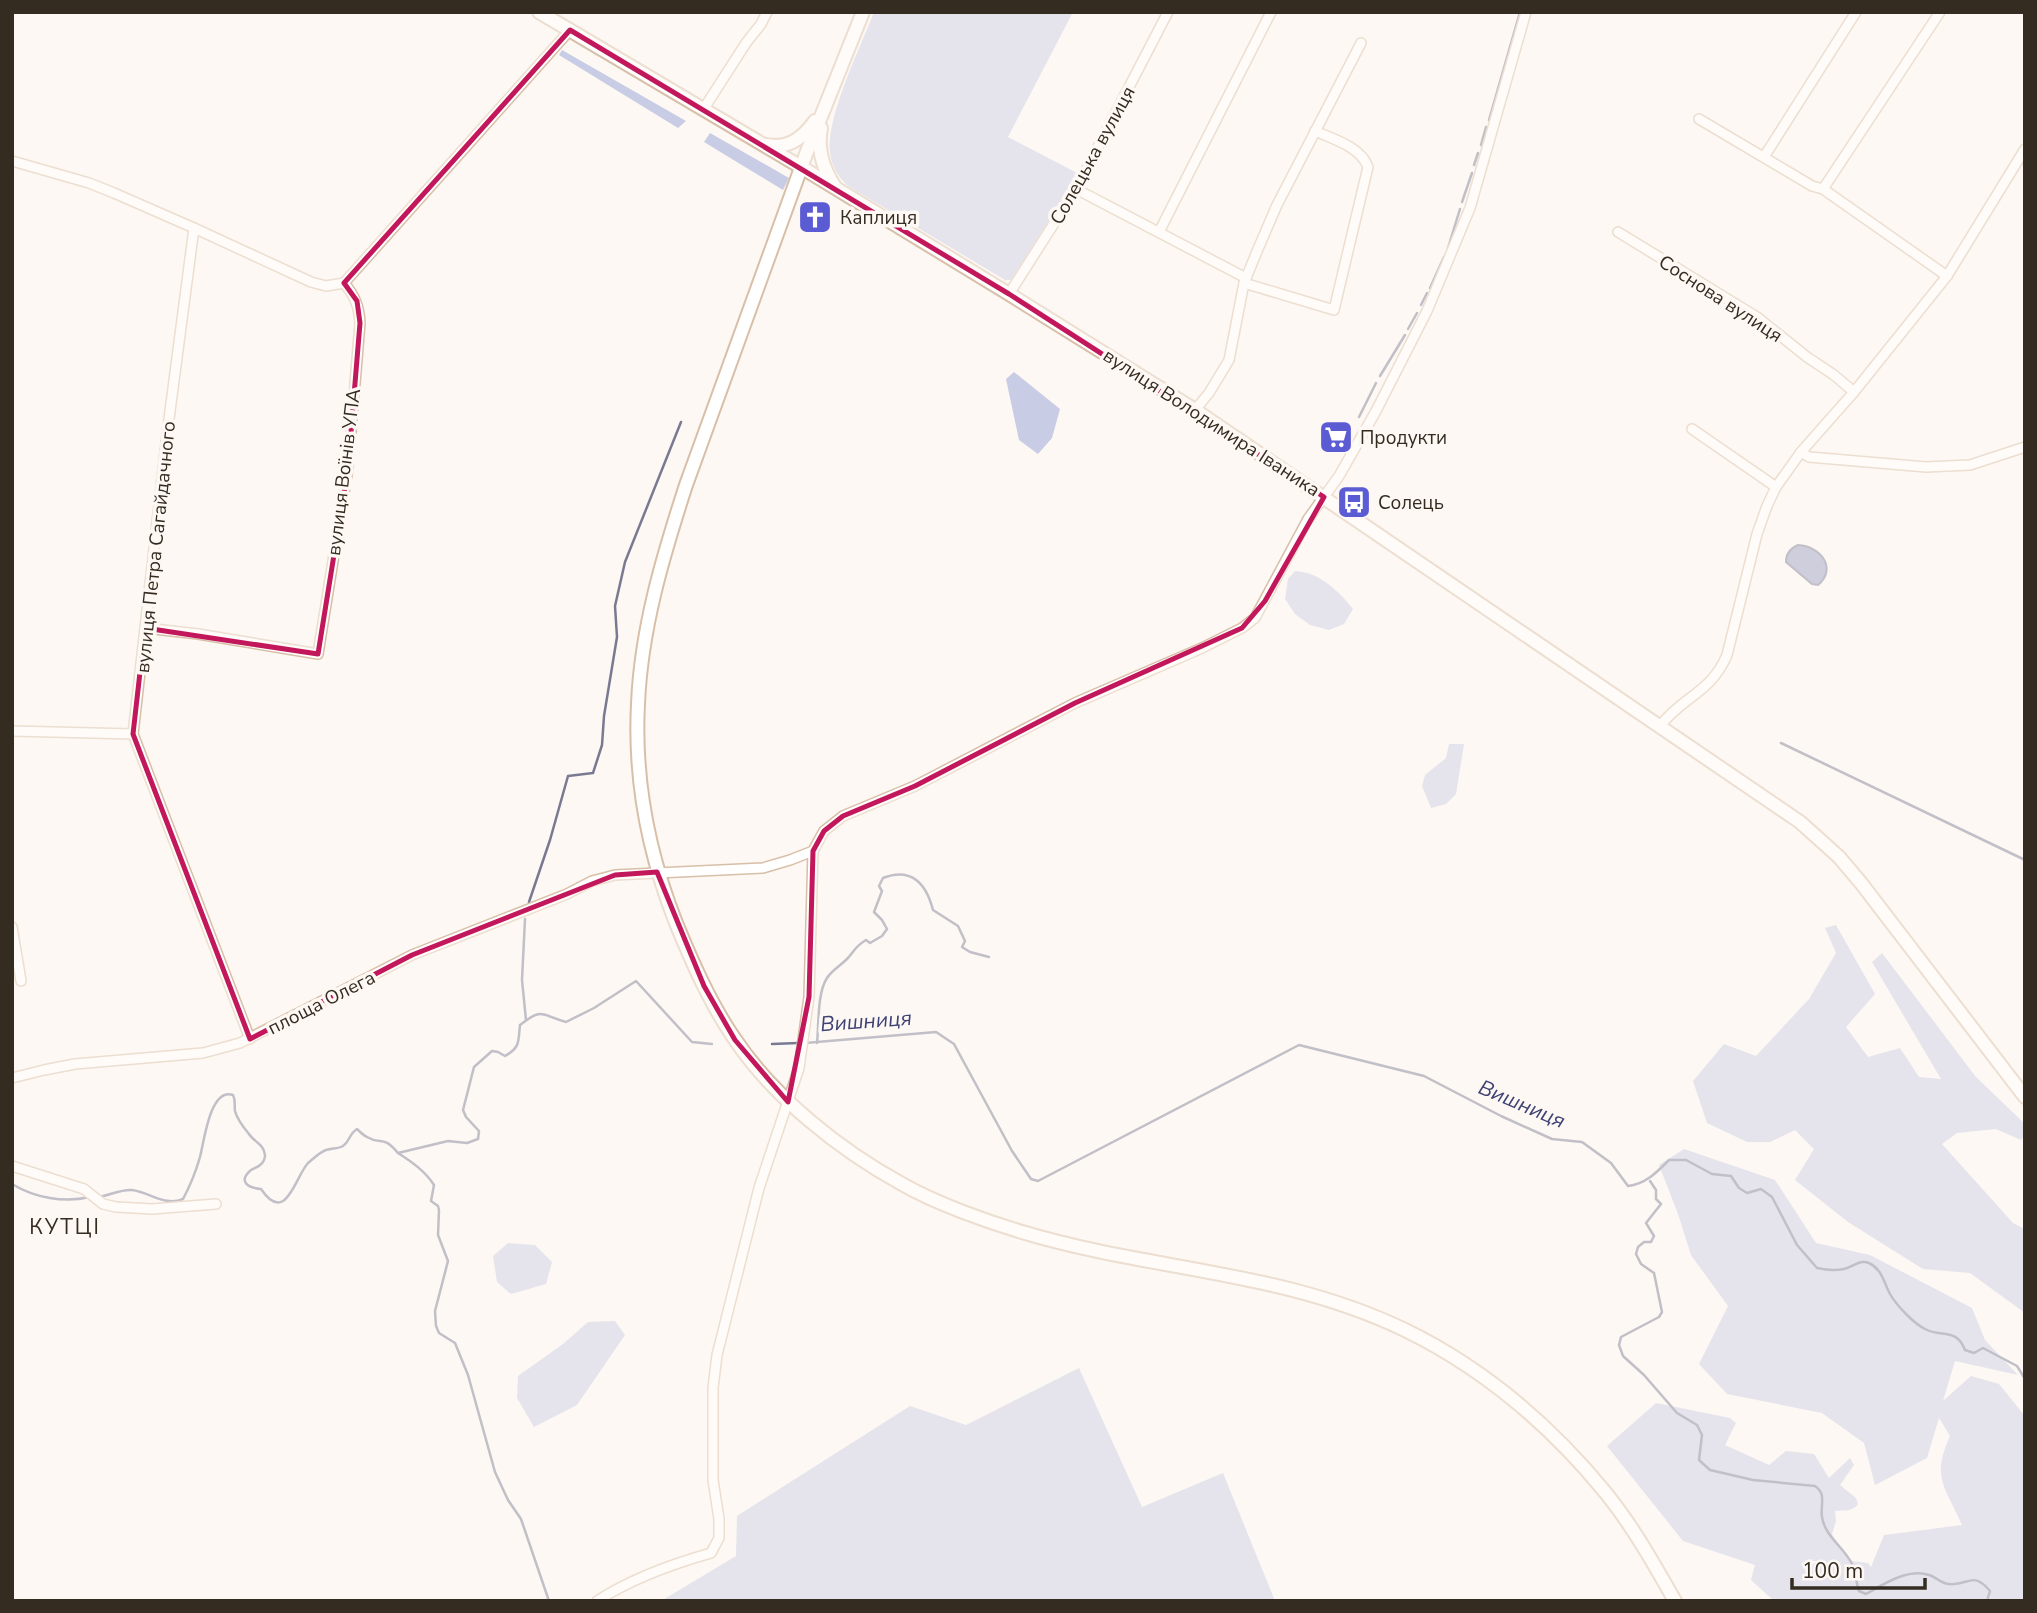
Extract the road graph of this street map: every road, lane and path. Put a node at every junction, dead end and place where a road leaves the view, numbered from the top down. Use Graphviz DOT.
graph roads {
  1 [pos="539,12"];
  2 [pos="767,12"];
  3 [pos="863,12"];
  4 [pos="1168,12"];
  5 [pos="1272,12"];
  6 [pos="1526,12"];
  7 [pos="1856,12"];
  8 [pos="1940,12"];
  9 [pos="570,30"];
  10 [pos="1360,43"];
  11 [pos="703,110"];
  12 [pos="824,110"];
  13 [pos="1699,119"];
  14 [pos="1315,131"];
  15 [pos="760,144"];
  16 [pos="2025,149"];
  17 [pos="1764,158"];
  18 [pos="12,161"];
  19 [pos="801,167"];
  20 [pos="836,189"];
  21 [pos="1076,189"];
  22 [pos="1823,189"];
  23 [pos="194,228"];
  24 [pos="1159,232"];
  25 [pos="1618,232"];
  26 [pos="1947,276"];
  27 [pos="1245,281"];
  28 [pos="344,283"];
  29 [pos="1009,293"];
  30 [pos="1854,392"];
  31 [pos="1195,410"];
  32 [pos="1692,429"];
  33 [pos="2025,447"];
  34 [pos="1805,455"];
  35 [pos="1776,487"];
  36 [pos="1324,498"];
  37 [pos="145,628"];
  38 [pos="1660,726"];
  39 [pos="12,731"];
  40 [pos="133,734"];
  41 [pos="813,851"];
  42 [pos="657,872"];
  43 [pos="12,927"];
  44 [pos="21,981"];
  45 [pos="250,1039"];
  46 [pos="12,1078"];
  47 [pos="2025,1097"];
  48 [pos="788,1102"];
  49 [pos="12,1166"];
  50 [pos="216,1204"];
  51 [pos="597,1601"];
  52 [pos="1675,1601"];
  1 -- 9 [label="main road"];
  2 -- 11 [label="street"];
  3 -- 12 [label="main road"];
  4 -- 21 [label="street, Солецька вулиця"];
  5 -- 24 [label="street"];
  6 -- 36 [label="street, вулиця Володимира Іваника"];
  7 -- 17 [label="street"];
  8 -- 22 [label="street"];
  9 -- 11 [label="main road, вулиця Володимира Іваника"];
  9 -- 28 [label="street"];
  10 -- 14 [label="street"];
  11 -- 15 [label="main road, вулиця Володимира Іваника"];
  12 -- 15 [label="main road"];
  12 -- 19 [label="main road"];
  12 -- 20 [label="main road"];
  13 -- 17 [label="street"];
  14 -- 27 [label="street"];
  14 -- 27 [label="street"];
  15 -- 19 [label="main road, вулиця Володимира Іваника"];
  16 -- 26 [label="street"];
  17 -- 22 [label="street"];
  18 -- 23 [label="street"];
  19 -- 20 [label="main road, вулиця Володимира Іваника"];
  19 -- 42 [label="main road"];
  20 -- 29 [label="main road, вулиця Володимира Іваника"];
  21 -- 24 [label="street"];
  21 -- 29 [label="street, Солецька вулиця"];
  22 -- 26 [label="street"];
  23 -- 28 [label="street"];
  23 -- 37 [label="street, вулиця Петра Сагайдачного"];
  24 -- 27 [label="street"];
  25 -- 30 [label="street, Соснова вулиця"];
  26 -- 30 [label="street"];
  27 -- 31 [label="street"];
  28 -- 37 [label="street, вулиця Воїнів УПА"];
  29 -- 31 [label="main road, вулиця Володимира Іваника"];
  30 -- 34 [label="street"];
  31 -- 36 [label="main road, вулиця Володимира Іваника"];
  32 -- 35 [label="street"];
  33 -- 34 [label="street"];
  34 -- 35 [label="street"];
  35 -- 38 [label="street"];
  36 -- 38 [label="main road"];
  36 -- 41 [label="street"];
  37 -- 40 [label="street, вулиця Петра Сагайдачного"];
  38 -- 47 [label="main road"];
  39 -- 40 [label="street"];
  40 -- 45 [label="street, вулиця Петра Сагайдачного"];
  41 -- 42 [label="street, площа Олега"];
  41 -- 48 [label="street"];
  42 -- 45 [label="street, площа Олега"];
  42 -- 48 [label="main road"];
  43 -- 44 [label="street"];
  45 -- 46 [label="street, площа Олега"];
  48 -- 51 [label="street"];
  48 -- 52 [label="main road"];
  49 -- 50 [label="street"];
}
